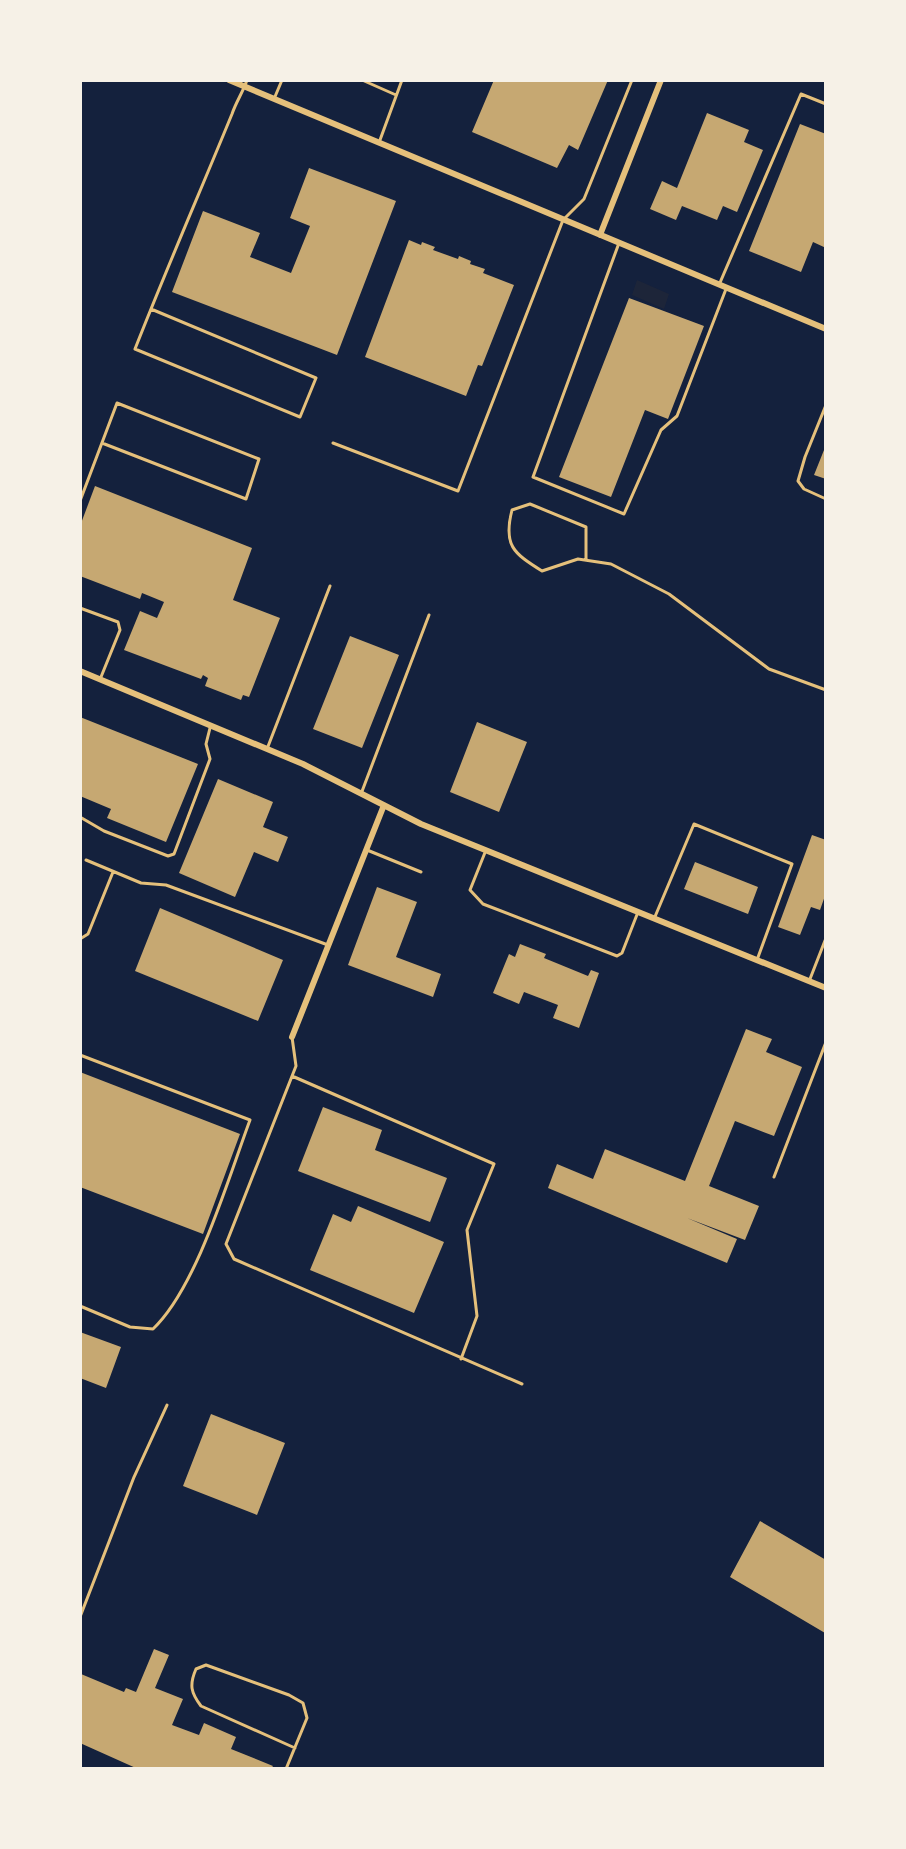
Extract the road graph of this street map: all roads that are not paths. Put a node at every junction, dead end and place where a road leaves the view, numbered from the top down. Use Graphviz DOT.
graph roads {
  1 [pos="229,80"];
  2 [pos="282,80"];
  3 [pos="362,80"];
  4 [pos="402,80"];
  5 [pos="632,80"];
  6 [pos="661,80"];
  7 [pos="246,83"];
  8 [pos="396,95"];
  9 [pos="274,99"];
  10 [pos="826,104"];
  11 [pos="379,144"];
  12 [pos="563,220"];
  13 [pos="600,235"];
  14 [pos="619,243"];
  15 [pos="722,287"];
  16 [pos="151,309"];
  17 [pos="826,329"];
  18 [pos="826,405"];
  19 [pos="102,443"];
  20 [pos="333,443"];
  21 [pos="826,499"];
  22 [pos="80,501"];
  23 [pos="586,560"];
  24 [pos="330,586"];
  25 [pos="80,608"];
  26 [pos="429,615"];
  27 [pos="80,671"];
  28 [pos="100,679"];
  29 [pos="826,690"];
  30 [pos="211,726"];
  31 [pos="267,749"];
  32 [pos="361,794"];
  33 [pos="384,805"];
  34 [pos="80,817"];
  35 [pos="367,850"];
  36 [pos="486,850"];
  37 [pos="86,860"];
  38 [pos="114,871"];
  39 [pos="421,872"];
  40 [pos="638,912"];
  41 [pos="654,919"];
  42 [pos="826,938"];
  43 [pos="80,939"];
  44 [pos="328,945"];
  45 [pos="757,960"];
  46 [pos="809,981"];
  47 [pos="826,988"];
  48 [pos="292,1037"];
  49 [pos="826,1042"];
  50 [pos="80,1055"];
  51 [pos="292,1076"];
  52 [pos="774,1177"];
  53 [pos="80,1306"];
  54 [pos="461,1359"];
  55 [pos="522,1384"];
  56 [pos="167,1405"];
  57 [pos="80,1617"];
  58 [pos="295,1748"];
  59 [pos="286,1769"];
  1 -- 7 [label="street"];
  2 -- 9 [label="lane"];
  3 -- 8 [label="lane"];
  4 -- 8 [label="lane"];
  5 -- 12 [label="lane"];
  6 -- 13 [label="street"];
  7 -- 9 [label="street"];
  7 -- 16 [label="lane"];
  8 -- 11 [label="lane"];
  9 -- 11 [label="street"];
  10 -- 15 [label="lane"];
  11 -- 12 [label="street"];
  12 -- 13 [label="street"];
  12 -- 20 [label="lane"];
  13 -- 14 [label="street"];
  14 -- 15 [label="street"];
  14 -- 15 [label="lane"];
  15 -- 17 [label="street"];
  16 -- 16 [label="lane"];
  18 -- 21 [label="lane"];
  19 -- 19 [label="lane"];
  19 -- 22 [label="lane"];
  23 -- 23 [label="lane"];
  23 -- 29 [label="lane"];
  24 -- 31 [label="lane"];
  25 -- 28 [label="lane"];
  26 -- 32 [label="lane"];
  27 -- 28 [label="street"];
  28 -- 30 [label="street"];
  30 -- 31 [label="street"];
  30 -- 34 [label="lane"];
  31 -- 32 [label="street"];
  32 -- 33 [label="street"];
  33 -- 35 [label="street"];
  33 -- 36 [label="street"];
  35 -- 39 [label="lane"];
  35 -- 44 [label="street"];
  36 -- 40 [label="street"];
  36 -- 40 [label="lane"];
  37 -- 38 [label="lane"];
  38 -- 43 [label="lane"];
  38 -- 44 [label="lane"];
  40 -- 41 [label="street"];
  41 -- 45 [label="street"];
  41 -- 45 [label="lane"];
  42 -- 46 [label="lane"];
  44 -- 48 [label="street"];
  45 -- 46 [label="street"];
  46 -- 47 [label="street"];
  48 -- 51 [label="lane"];
  49 -- 52 [label="lane"];
  50 -- 53 [label="lane"];
  51 -- 54 [label="lane"];
  51 -- 54 [label="lane"];
  54 -- 55 [label="lane"];
  56 -- 57 [label="lane"];
  58 -- 58 [label="lane"];
  58 -- 59 [label="lane"];
}
